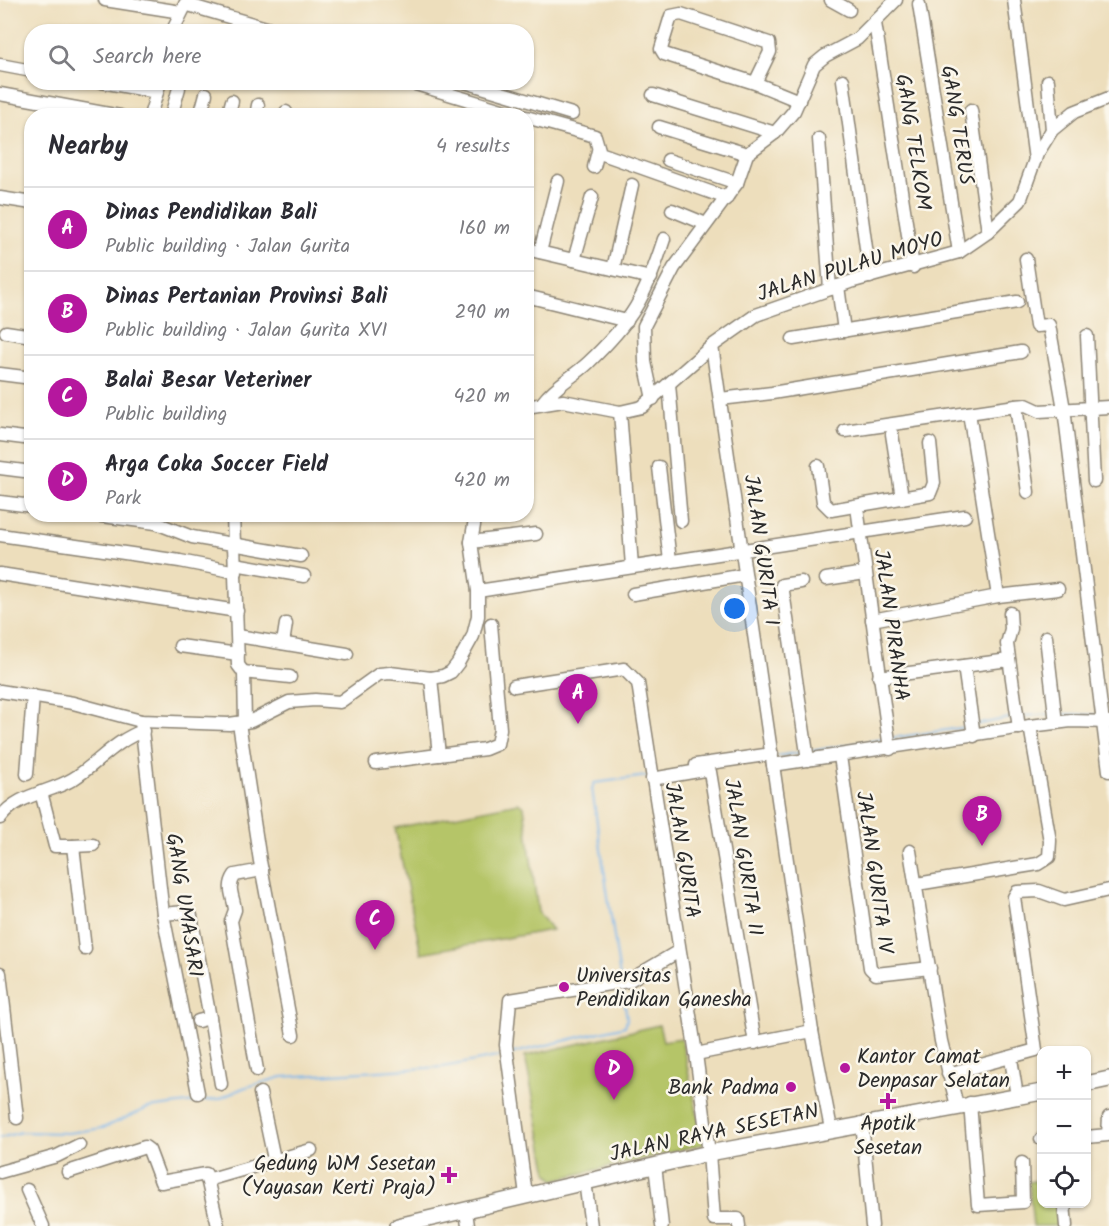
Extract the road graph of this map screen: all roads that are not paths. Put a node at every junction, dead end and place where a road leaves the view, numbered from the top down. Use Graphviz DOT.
graph roads {
  1 [pos="105,0"];
  2 [pos="831,0"];
  3 [pos="896,0"];
  4 [pos="1014,0"];
  5 [pos="919,4"];
  6 [pos="185,6"];
  7 [pos="849,10"];
  8 [pos="875,22"];
  9 [pos="176,24"];
  10 [pos="251,24"];
  11 [pos="0,65"];
  12 [pos="24,70"];
  13 [pos="843,80"];
  14 [pos="1048,81"];
  15 [pos="755,83"];
  16 [pos="157,90"];
  17 [pos="178,90"];
  18 [pos="436,90"];
  19 [pos="492,90"];
  20 [pos="0,94"];
  21 [pos="206,94"];
  22 [pos="653,95"];
  23 [pos="1109,98"];
  24 [pos="232,101"];
  25 [pos="799,101"];
  26 [pos="76,108"];
  27 [pos="152,108"];
  28 [pos="173,108"];
  29 [pos="202,108"];
  30 [pos="230,108"];
  31 [pos="495,108"];
  32 [pos="971,110"];
  33 [pos="572,114"];
  34 [pos="534,119"];
  35 [pos="659,128"];
  36 [pos="1052,130"];
  37 [pos="775,133"];
  38 [pos="819,139"];
  39 [pos="598,151"];
  40 [pos="747,154"];
  41 [pos="668,160"];
  42 [pos="1035,161"];
  43 [pos="594,168"];
  44 [pos="558,181"];
  45 [pos="736,183"];
  46 [pos="632,186"];
  47 [pos="592,197"];
  48 [pos="0,198"];
  49 [pos="727,198"];
  50 [pos="24,202"];
  51 [pos="672,210"];
  52 [pos="706,224"];
  53 [pos="988,232"];
  54 [pos="664,239"];
  55 [pos="534,251"];
  56 [pos="540,252"];
  57 [pos="959,252"];
  58 [pos="1026,259"];
  59 [pos="574,260"];
  60 [pos="913,267"];
  61 [pos="613,269"];
  62 [pos="870,277"];
  63 [pos="651,278"];
  64 [pos="834,288"];
  65 [pos="534,298"];
  66 [pos="1017,302"];
  67 [pos="627,321"];
  68 [pos="844,331"];
  69 [pos="6,332"];
  70 [pos="24,335"];
  71 [pos="1087,336"];
  72 [pos="793,339"];
  73 [pos="712,346"];
  74 [pos="1021,352"];
  75 [pos="0,374"];
  76 [pos="24,377"];
  77 [pos="669,384"];
  78 [pos="653,399"];
  79 [pos="720,399"];
  80 [pos="543,402"];
  81 [pos="534,405"];
  82 [pos="1016,406"];
  83 [pos="1109,407"];
  84 [pos="1089,408"];
  85 [pos="1064,409"];
  86 [pos="620,412"];
  87 [pos="969,413"];
  88 [pos="845,431"];
  89 [pos="892,434"];
  90 [pos="0,435"];
  91 [pos="24,438"];
  92 [pos="930,443"];
  93 [pos="818,466"];
  94 [pos="659,467"];
  95 [pos="0,468"];
  96 [pos="24,471"];
  97 [pos="1094,481"];
  98 [pos="1028,492"];
  99 [pos="902,498"];
  100 [pos="0,502"];
  101 [pos="24,505"];
  102 [pos="857,507"];
  103 [pos="965,516"];
  104 [pos="148,522"];
  105 [pos="233,522"];
  106 [pos="475,522"];
  107 [pos="681,522"];
  108 [pos="860,532"];
  109 [pos="536,534"];
  110 [pos="0,535"];
  111 [pos="471,543"];
  112 [pos="234,545"];
  113 [pos="742,549"];
  114 [pos="301,556"];
  115 [pos="670,561"];
  116 [pos="632,566"];
  117 [pos="236,568"];
  118 [pos="865,573"];
  119 [pos="0,574"];
  120 [pos="745,575"];
  121 [pos="304,576"];
  122 [pos="826,579"];
  123 [pos="801,582"];
  124 [pos="1058,589"];
  125 [pos="478,591"];
  126 [pos="633,594"];
  127 [pos="998,596"];
  128 [pos="237,610"];
  129 [pos="1010,612"];
  130 [pos="872,620"];
  131 [pos="286,624"];
  132 [pos="491,624"];
  133 [pos="238,636"];
  134 [pos="1046,637"];
  135 [pos="283,643"];
  136 [pos="180,646"];
  137 [pos="238,654"];
  138 [pos="347,654"];
  139 [pos="1009,660"];
  140 [pos="964,666"];
  141 [pos="243,672"];
  142 [pos="290,677"];
  143 [pos="879,677"];
  144 [pos="431,678"];
  145 [pos="514,686"];
  146 [pos="0,691"];
  147 [pos="33,696"];
  148 [pos="1056,717"];
  149 [pos="243,718"];
  150 [pos="1104,718"];
  151 [pos="1021,723"];
  152 [pos="142,726"];
  153 [pos="973,730"];
  154 [pos="889,742"];
  155 [pos="439,755"];
  156 [pos="807,755"];
  157 [pos="840,756"];
  158 [pos="773,759"];
  159 [pos="376,763"];
  160 [pos="697,768"];
  161 [pos="1109,771"];
  162 [pos="27,774"];
  163 [pos="652,775"];
  164 [pos="41,792"];
  165 [pos="0,818"];
  166 [pos="93,845"];
  167 [pos="73,846"];
  168 [pos="910,851"];
  169 [pos="262,870"];
  170 [pos="916,884"];
  171 [pos="1109,890"];
  172 [pos="163,914"];
  173 [pos="85,949"];
  174 [pos="679,951"];
  175 [pos="930,968"];
  176 [pos="0,974"];
  177 [pos="812,1031"];
  178 [pos="293,1035"];
  179 [pos="755,1043"];
  180 [pos="696,1054"];
  181 [pos="1011,1059"];
  182 [pos="257,1070"];
  183 [pos="5,1071"];
  184 [pos="948,1074"];
  185 [pos="1109,1079"];
  186 [pos="1091,1082"];
  187 [pos="221,1084"];
  188 [pos="198,1093"];
  189 [pos="260,1093"];
  190 [pos="1037,1093"];
  191 [pos="1017,1096"];
  192 [pos="964,1104"];
  193 [pos="1109,1116"];
  194 [pos="17,1118"];
  195 [pos="862,1123"];
  196 [pos="831,1129"];
  197 [pos="1091,1137"];
  198 [pos="79,1145"];
  199 [pos="311,1150"];
  200 [pos="709,1153"];
  201 [pos="274,1159"];
  202 [pos="1022,1163"];
  203 [pos="655,1165"];
  204 [pos="0,1172"];
  205 [pos="68,1172"];
  206 [pos="207,1180"];
  207 [pos="585,1181"];
  208 [pos="27,1190"];
  209 [pos="526,1195"];
  210 [pos="1065,1208"];
  211 [pos="467,1219"];
  212 [pos="43,1226"];
  213 [pos="218,1226"];
  214 [pos="398,1226"];
  215 [pos="591,1226"];
  216 [pos="662,1226"];
  217 [pos="739,1226"];
  218 [pos="872,1226"];
  219 [pos="1066,1226"];
  1 -- 6 [label="street"];
  2 -- 7 [label="street"];
  3 -- 8 [label="street"];
  4 -- 42 [label="street"];
  5 -- 57 [label="street, GANG TERUS"];
  6 -- 9 [label="street"];
  6 -- 10 [label="street"];
  8 -- 25 [label="street"];
  8 -- 60 [label="street, GANG TELKOM"];
  11 -- 12 [label="street"];
  13 -- 62 [label="street"];
  14 -- 36 [label="street"];
  15 -- 15 [label="street"];
  15 -- 25 [label="street"];
  16 -- 27 [label="street"];
  17 -- 28 [label="street"];
  18 -- 31 [label="street"];
  19 -- 33 [label="street"];
  20 -- 26 [label="street"];
  21 -- 29 [label="street"];
  22 -- 37 [label="street"];
  23 -- 36 [label="street, JALAN PULAU MOYO"];
  24 -- 30 [label="street"];
  25 -- 37 [label="street"];
  32 -- 53 [label="street"];
  34 -- 39 [label="street"];
  35 -- 40 [label="street"];
  36 -- 42 [label="street, JALAN PULAU MOYO"];
  37 -- 40 [label="street"];
  38 -- 64 [label="street"];
  39 -- 43 [label="street"];
  39 -- 49 [label="street"];
  40 -- 45 [label="street"];
  41 -- 45 [label="street"];
  42 -- 53 [label="street, JALAN PULAU MOYO"];
  44 -- 56 [label="street"];
  45 -- 49 [label="street"];
  46 -- 61 [label="street"];
  47 -- 59 [label="street"];
  48 -- 50 [label="street"];
  49 -- 52 [label="street"];
  51 -- 52 [label="street"];
  52 -- 78 [label="street"];
  53 -- 57 [label="street, JALAN PULAU MOYO"];
  54 -- 63 [label="street"];
  55 -- 56 [label="street"];
  56 -- 59 [label="street"];
  57 -- 60 [label="street, JALAN PULAU MOYO"];
  58 -- 85 [label="street"];
  59 -- 61 [label="street"];
  60 -- 62 [label="street, JALAN PULAU MOYO"];
  61 -- 63 [label="street"];
  62 -- 64 [label="street, JALAN PULAU MOYO"];
  63 -- 67 [label="street"];
  64 -- 68 [label="street"];
  64 -- 73 [label="street, JALAN PULAU MOYO"];
  65 -- 67 [label="street"];
  66 -- 68 [label="street"];
  67 -- 80 [label="street"];
  68 -- 72 [label="street"];
  69 -- 70 [label="street"];
  71 -- 84 [label="street"];
  73 -- 77 [label="street, JALAN PULAU MOYO"];
  73 -- 79 [label="street, JALAN GURITA I"];
  74 -- 79 [label="street"];
  75 -- 76 [label="street"];
  77 -- 78 [label="street, JALAN PULAU MOYO"];
  77 -- 107 [label="street"];
  78 -- 86 [label="street, JALAN PULAU MOYO"];
  79 -- 113 [label="street, JALAN GURITA I"];
  80 -- 81 [label="street, JALAN PULAU MOYO"];
  80 -- 86 [label="street, JALAN PULAU MOYO"];
  82 -- 85 [label="street"];
  82 -- 87 [label="street"];
  82 -- 98 [label="street"];
  83 -- 84 [label="street"];
  84 -- 85 [label="street"];
  84 -- 97 [label="street"];
  85 -- 150 [label="street"];
  86 -- 116 [label="street"];
  87 -- 88 [label="street"];
  87 -- 127 [label="street"];
  89 -- 99 [label="street"];
  90 -- 91 [label="street"];
  92 -- 99 [label="street"];
  93 -- 102 [label="street"];
  94 -- 115 [label="street"];
  95 -- 96 [label="street"];
  99 -- 102 [label="street"];
  100 -- 101 [label="street"];
  102 -- 108 [label="street, JALAN PIRANHA"];
  103 -- 108 [label="street"];
  104 -- 112 [label="street"];
  105 -- 112 [label="street"];
  106 -- 111 [label="street"];
  108 -- 113 [label="street"];
  108 -- 118 [label="street, JALAN PIRANHA"];
  109 -- 111 [label="street"];
  110 -- 117 [label="street"];
  111 -- 125 [label="street"];
  112 -- 114 [label="street"];
  112 -- 117 [label="street"];
  113 -- 115 [label="street"];
  113 -- 120 [label="street, JALAN GURITA I"];
  115 -- 116 [label="street"];
  116 -- 125 [label="street"];
  117 -- 121 [label="street"];
  117 -- 128 [label="street"];
  118 -- 122 [label="street"];
  118 -- 130 [label="street, JALAN PIRANHA"];
  119 -- 128 [label="street"];
  120 -- 126 [label="street"];
  120 -- 158 [label="street, JALAN GURITA I"];
  123 -- 156 [label="street"];
  124 -- 127 [label="street"];
  125 -- 144 [label="street"];
  127 -- 130 [label="street"];
  128 -- 133 [label="street"];
  129 -- 139 [label="street"];
  130 -- 143 [label="street, JALAN PIRANHA"];
  131 -- 135 [label="street"];
  132 -- 155 [label="street"];
  133 -- 135 [label="street"];
  133 -- 137 [label="street"];
  134 -- 148 [label="street"];
  135 -- 138 [label="street"];
  136 -- 137 [label="street"];
  137 -- 141 [label="street"];
  139 -- 140 [label="street"];
  139 -- 151 [label="street"];
  140 -- 143 [label="street"];
  140 -- 153 [label="street"];
  141 -- 142 [label="street"];
  141 -- 149 [label="street"];
  143 -- 154 [label="street, JALAN PIRANHA"];
  144 -- 149 [label="street"];
  144 -- 155 [label="street"];
  145 -- 163 [label="street, JALAN GURITA"];
  146 -- 147 [label="street"];
  147 -- 152 [label="street"];
  147 -- 162 [label="street"];
  148 -- 150 [label="street"];
  148 -- 151 [label="street"];
  149 -- 152 [label="street"];
  149 -- 169 [label="street"];
  150 -- 161 [label="street"];
  151 -- 153 [label="street"];
  151 -- 170 [label="street"];
  152 -- 164 [label="street"];
  152 -- 172 [label="street, GANG UMASARI"];
  153 -- 154 [label="street"];
  154 -- 157 [label="street"];
  155 -- 159 [label="street"];
  156 -- 157 [label="street"];
  156 -- 158 [label="street"];
  157 -- 175 [label="street, JALAN GURITA IV"];
  158 -- 160 [label="street"];
  158 -- 177 [label="street, JALAN GURITA I"];
  160 -- 163 [label="street, JALAN GURITA II"];
  160 -- 179 [label="street, JALAN GURITA II"];
  163 -- 174 [label="street, JALAN GURITA"];
  164 -- 165 [label="street"];
  164 -- 167 [label="street"];
  166 -- 167 [label="street"];
  167 -- 173 [label="street"];
  168 -- 170 [label="street"];
  169 -- 178 [label="street"];
  169 -- 182 [label="street"];
  170 -- 175 [label="street"];
  171 -- 181 [label="street"];
  172 -- 187 [label="street"];
  172 -- 188 [label="street, GANG UMASARI"];
  174 -- 180 [label="street, JALAN GURITA"];
  174 -- 209 [label="street"];
  175 -- 184 [label="street"];
  176 -- 183 [label="street"];
  177 -- 179 [label="street"];
  177 -- 196 [label="street, JALAN GURITA I"];
  179 -- 180 [label="street"];
  180 -- 200 [label="street, JALAN GURITA"];
  181 -- 184 [label="street"];
  181 -- 191 [label="street"];
  183 -- 194 [label="street"];
  184 -- 192 [label="street"];
  185 -- 186 [label="main road"];
  189 -- 201 [label="street"];
  190 -- 191 [label="main road, JALAN RAYA SESETAN"];
  191 -- 192 [label="main road, JALAN RAYA SESETAN"];
  192 -- 195 [label="main road, JALAN RAYA SESETAN"];
  192 -- 202 [label="street"];
  193 -- 197 [label="street"];
  195 -- 196 [label="main road, JALAN RAYA SESETAN"];
  195 -- 218 [label="street"];
  196 -- 200 [label="main road, JALAN RAYA SESETAN"];
  198 -- 204 [label="street"];
  199 -- 201 [label="street"];
  200 -- 203 [label="main road, JALAN RAYA SESETAN"];
  200 -- 217 [label="street, JALAN GURITA"];
  201 -- 206 [label="street"];
  203 -- 207 [label="main road, JALAN RAYA SESETAN"];
  203 -- 216 [label="street"];
  205 -- 206 [label="street"];
  206 -- 213 [label="street"];
  207 -- 209 [label="main road, JALAN RAYA SESETAN"];
  207 -- 215 [label="street"];
  208 -- 212 [label="street"];
  209 -- 211 [label="main road, JALAN RAYA SESETAN"];
  210 -- 219 [label="street"];
  211 -- 214 [label="main road, JALAN RAYA SESETAN"];
}
